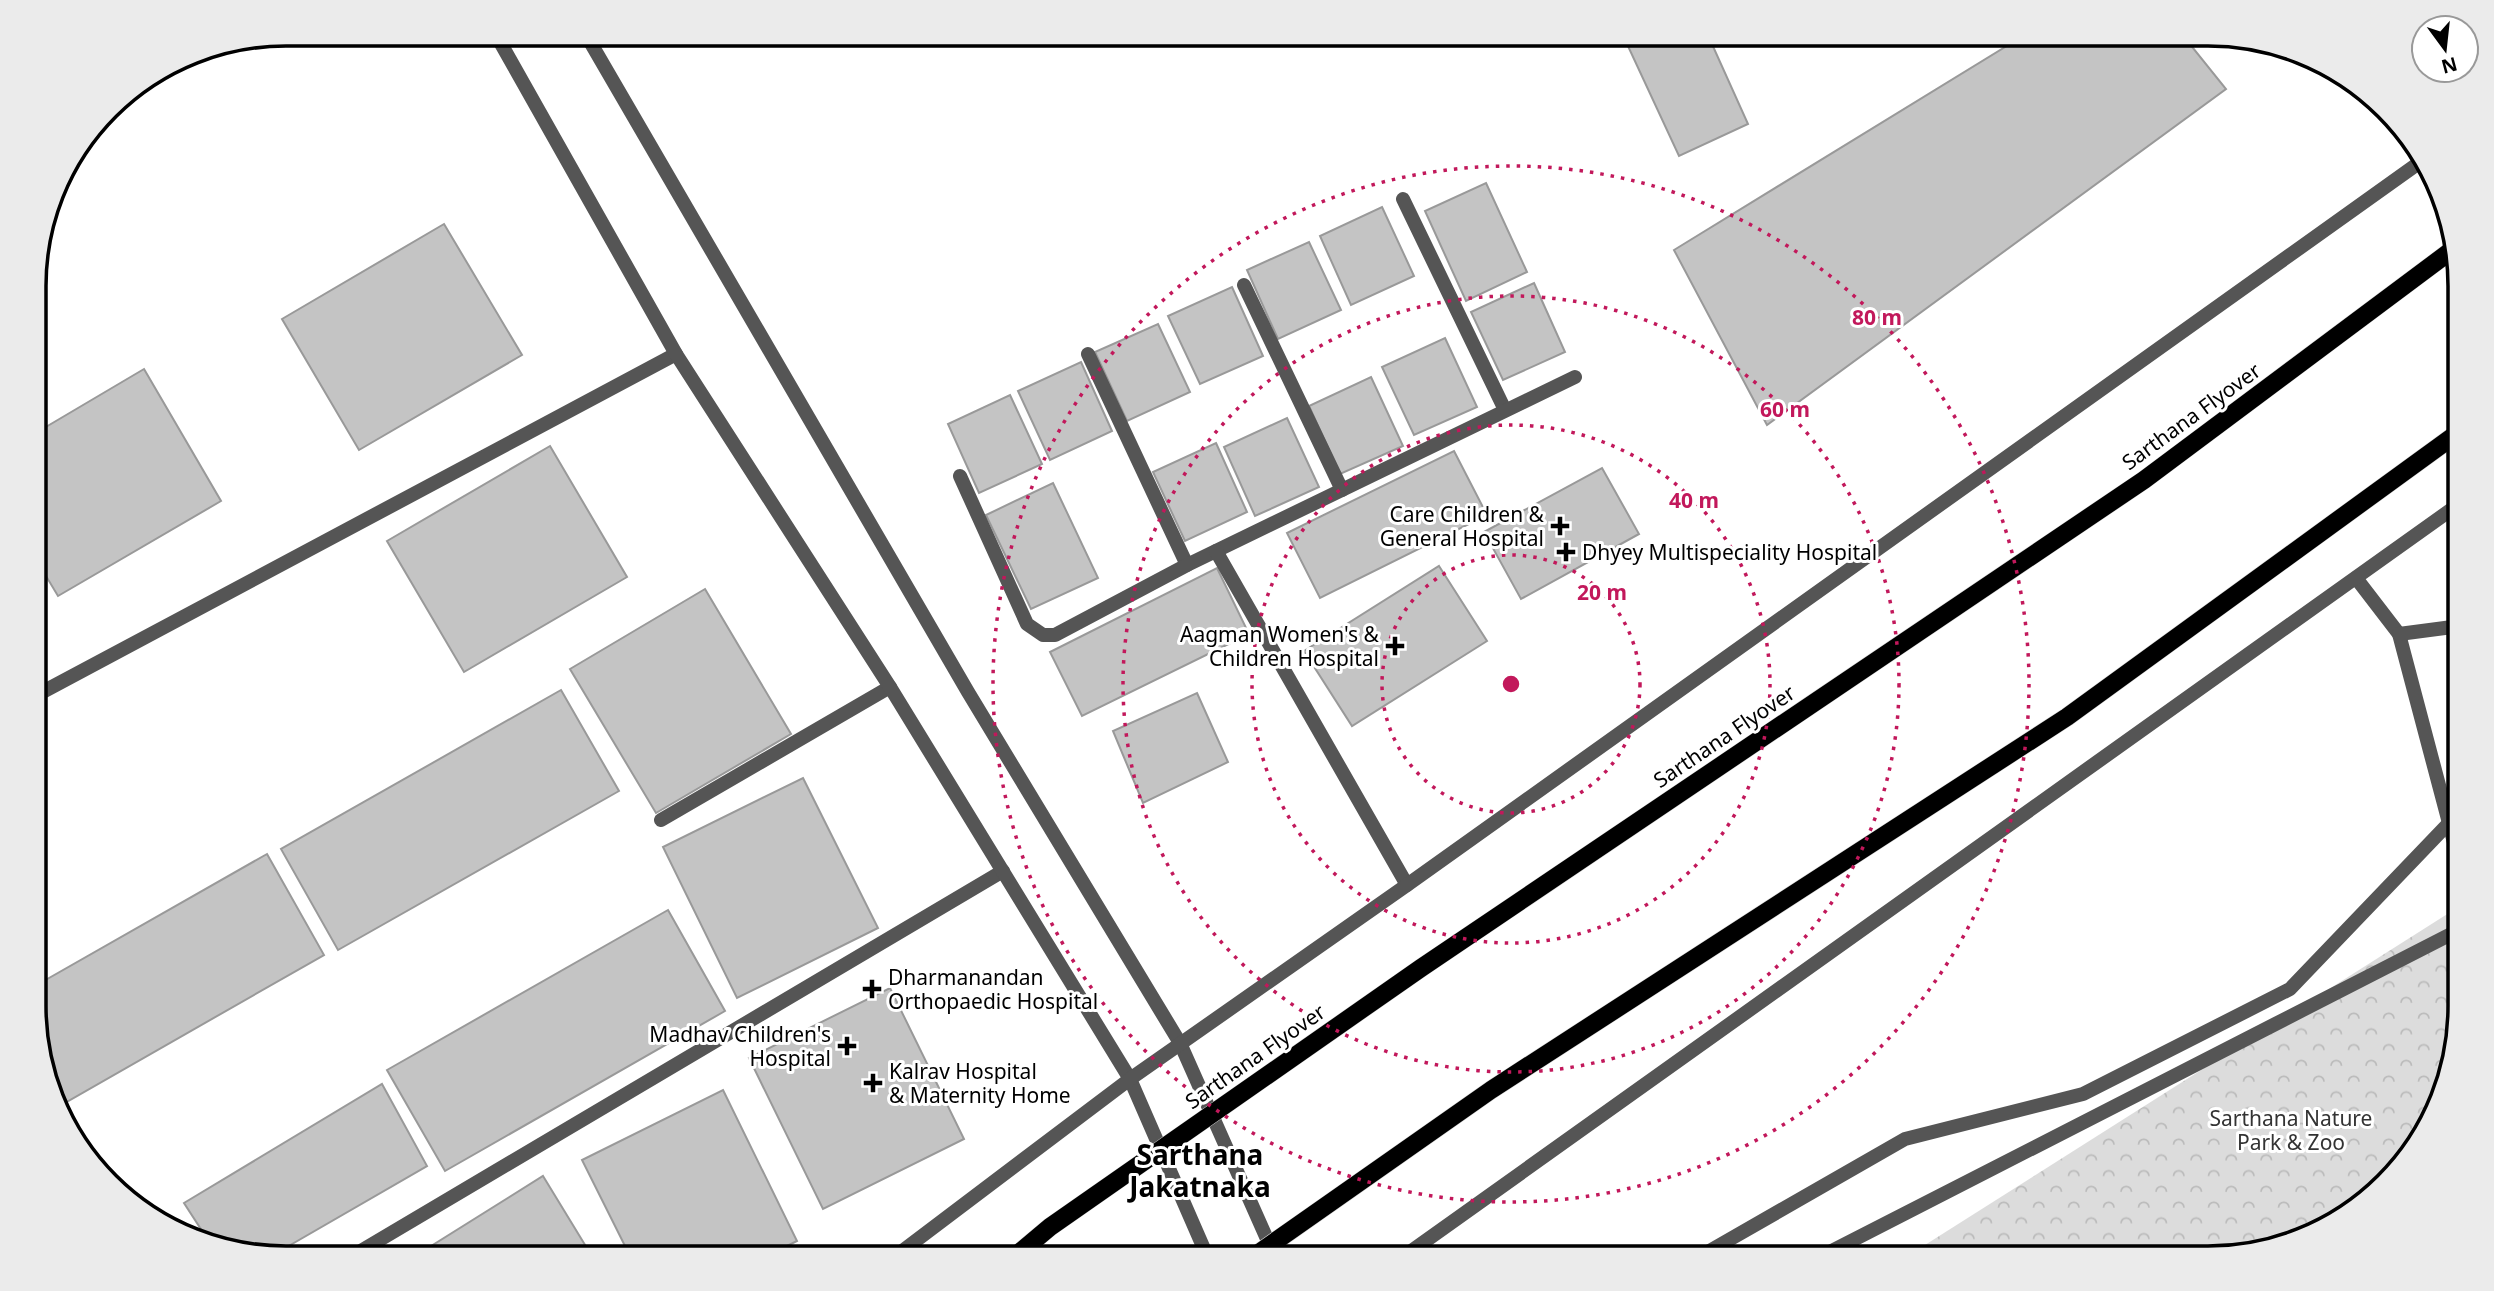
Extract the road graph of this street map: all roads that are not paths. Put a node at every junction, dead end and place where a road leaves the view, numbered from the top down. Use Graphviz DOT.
graph roads {
  1 [pos="502,46"];
  2 [pos="592,46"];
  3 [pos="2416,165"];
  4 [pos="1403,199"];
  5 [pos="2446,254"];
  6 [pos="1244,285"];
  7 [pos="676,354"];
  8 [pos="1088,354"];
  9 [pos="1575,377"];
  10 [pos="1505,410"];
  11 [pos="2448,440"];
  12 [pos="960,476"];
  13 [pos="1342,490"];
  14 [pos="2448,512"];
  15 [pos="1216,551"];
  16 [pos="1187,565"];
  17 [pos="2356,578"];
  18 [pos="2448,628"];
  19 [pos="2399,634"];
  20 [pos="890,687"];
  21 [pos="46,690"];
  22 [pos="2448,798"];
  23 [pos="661,820"];
  24 [pos="2448,828"];
  25 [pos="1003,871"];
  26 [pos="1407,886"];
  27 [pos="2448,935"];
  28 [pos="1180,1043"];
  29 [pos="1130,1079"];
  30 [pos="1269,1245"];
  31 [pos="1271,1245"];
  32 [pos="1420,1245"];
  33 [pos="1719,1245"];
  34 [pos="1843,1245"];
  35 [pos="369,1246"];
  36 [pos="910,1246"];
  37 [pos="1028,1246"];
  38 [pos="1203,1246"];
  1 -- 7 [label="street"];
  2 -- 28 [label="street"];
  3 -- 26 [label="street"];
  4 -- 10 [label="street"];
  5 -- 37 [label="main road, Sarthana Flyover, bridge"];
  6 -- 13 [label="street"];
  7 -- 20 [label="street"];
  7 -- 21 [label="street"];
  8 -- 16 [label="street"];
  9 -- 10 [label="street"];
  10 -- 13 [label="street"];
  11 -- 31 [label="main road, bridge"];
  12 -- 16 [label="street"];
  13 -- 15 [label="street"];
  14 -- 17 [label="street"];
  15 -- 16 [label="street"];
  15 -- 26 [label="street"];
  17 -- 19 [label="street"];
  17 -- 32 [label="street"];
  18 -- 19 [label="street"];
  19 -- 22 [label="street"];
  20 -- 23 [label="street"];
  20 -- 25 [label="street"];
  24 -- 33 [label="street"];
  25 -- 29 [label="street"];
  25 -- 35 [label="street"];
  26 -- 28 [label="street"];
  27 -- 34 [label="street"];
  28 -- 29 [label="street"];
  28 -- 30 [label="street"];
  29 -- 36 [label="street"];
  29 -- 38 [label="street"];
}
